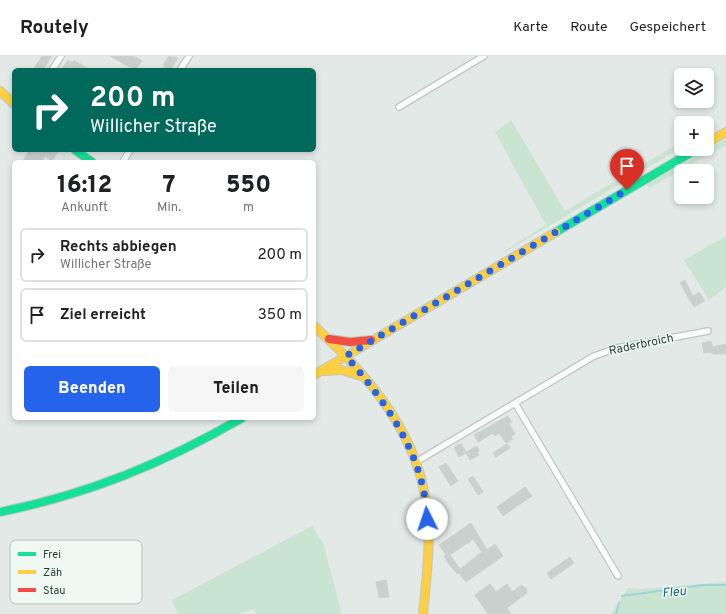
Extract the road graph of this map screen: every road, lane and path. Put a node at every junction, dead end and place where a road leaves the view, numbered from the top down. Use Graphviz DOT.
graph roads {
  1 [pos="61,56"];
  2 [pos="189,56"];
  3 [pos="484,56"];
  4 [pos="53,68"];
  5 [pos="181,68"];
  6 [pos="0,91"];
  7 [pos="12,102"];
  8 [pos="399,107"];
  9 [pos="726,132"];
  10 [pos="714,139"];
  11 [pos="78,152"];
  12 [pos="685,156"];
  13 [pos="89,160"];
  14 [pos="316,328"];
  15 [pos="708,331"];
  16 [pos="329,339"];
  17 [pos="376,339"];
  18 [pos="346,356"];
  19 [pos="318,373"];
  20 [pos="363,377"];
  21 [pos="515,403"];
  22 [pos="238,420"];
  23 [pos="416,462"];
  24 [pos="0,512"];
  25 [pos="618,576"];
  26 [pos="423,614"];
  1 -- 4 [label="street"];
  2 -- 5 [label="street"];
  3 -- 8 [label="street"];
  6 -- 7 [label="main road"];
  9 -- 10 [label="main road"];
  11 -- 13 [label="main road"];
  12 -- 17 [label="main road"];
  14 -- 16 [label="main road"];
  15 -- 21 [label="street, Raderbroich"];
  16 -- 17 [label="main road"];
  16 -- 18 [label="main road"];
  17 -- 18 [label="main road"];
  18 -- 19 [label="main road"];
  18 -- 20 [label="main road"];
  19 -- 20 [label="main road"];
  20 -- 23 [label="main road"];
  21 -- 23 [label="street, Raderbroich"];
  21 -- 25 [label="street"];
  22 -- 24 [label="main road"];
  23 -- 26 [label="main road"];
}
